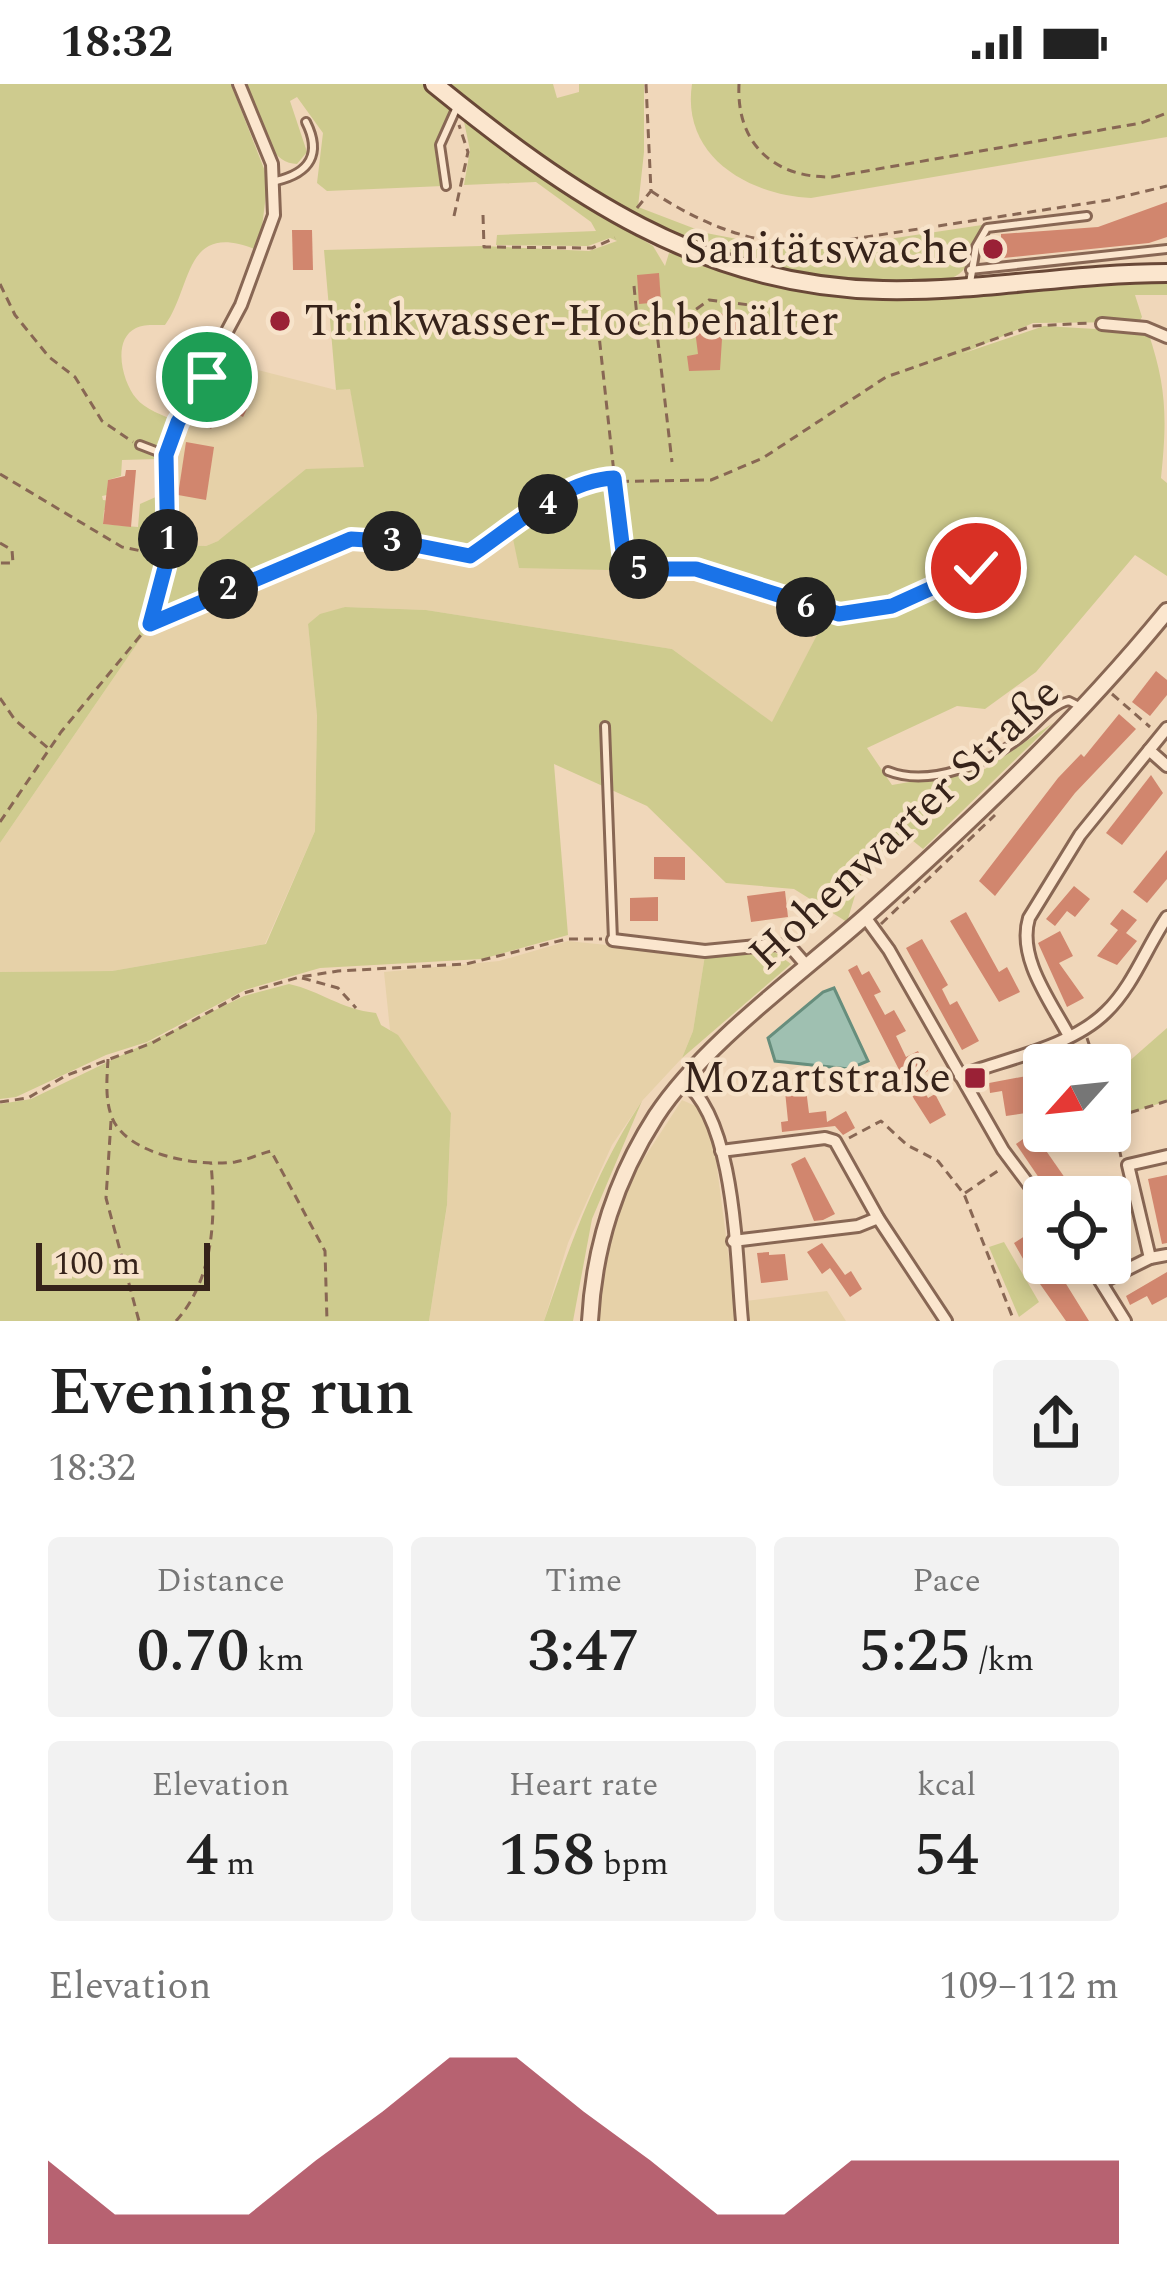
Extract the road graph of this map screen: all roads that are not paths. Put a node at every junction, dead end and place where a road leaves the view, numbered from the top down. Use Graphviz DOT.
graph roads {
  1 [pos="238,84"];
  2 [pos="434,84"];
  3 [pos="456,110"];
  4 [pos="306,122"];
  5 [pos="276,181"];
  6 [pos="446,186"];
  7 [pos="1088,216"];
  8 [pos="1167,249"];
  9 [pos="1167,274"];
  10 [pos="970,278"];
  11 [pos="1102,324"];
  12 [pos="1167,337"];
  13 [pos="140,445"];
  14 [pos="166,455"];
  15 [pos="164,497"];
  16 [pos="1167,611"];
  17 [pos="1082,708"];
  18 [pos="605,726"];
  19 [pos="1164,732"];
  20 [pos="1149,750"];
  21 [pos="1167,766"];
  22 [pos="887,771"];
  23 [pos="865,917"];
  24 [pos="1167,917"];
  25 [pos="613,940"];
  26 [pos="807,966"];
  27 [pos="1069,1036"];
  28 [pos="960,1076"];
  29 [pos="683,1081"];
  30 [pos="721,1151"];
  31 [pos="1167,1156"];
  32 [pos="1023,1177"];
  33 [pos="878,1218"];
  34 [pos="733,1241"];
  35 [pos="1167,1256"];
  36 [pos="1150,1258"];
  37 [pos="1131,1268"];
  38 [pos="1103,1284"];
  39 [pos="590,1321"];
  40 [pos="742,1321"];
  41 [pos="946,1321"];
  42 [pos="1125,1321"];
  1 -- 5 [label="street"];
  2 -- 3 [label="main road"];
  3 -- 6 [label="lane"];
  3 -- 10 [label="main road"];
  4 -- 5 [label="lane"];
  5 -- 14 [label="street"];
  7 -- 10 [label="lane"];
  8 -- 10 [label="lane"];
  9 -- 10 [label="main road"];
  11 -- 12 [label="street"];
  13 -- 14 [label="lane"];
  14 -- 15 [label="street"];
  16 -- 17 [label="street, Hohenwarter Straße"];
  17 -- 22 [label="lane"];
  17 -- 23 [label="street, Hohenwarter Straße"];
  18 -- 25 [label="lane"];
  19 -- 20 [label="street"];
  20 -- 21 [label="street"];
  20 -- 27 [label="street"];
  23 -- 26 [label="street, Hohenwarter Straße"];
  23 -- 28 [label="street"];
  24 -- 27 [label="street"];
  25 -- 26 [label="street"];
  26 -- 29 [label="street, Hohenwarter Straße"];
  27 -- 28 [label="street"];
  28 -- 32 [label="street"];
  29 -- 30 [label="street"];
  29 -- 39 [label="street, Hohenwarter Straße"];
  30 -- 33 [label="street"];
  30 -- 34 [label="street"];
  31 -- 36 [label="street"];
  33 -- 34 [label="street"];
  33 -- 41 [label="street"];
  34 -- 40 [label="street"];
  35 -- 36 [label="street"];
  36 -- 37 [label="street"];
  38 -- 42 [label="street"];
}
